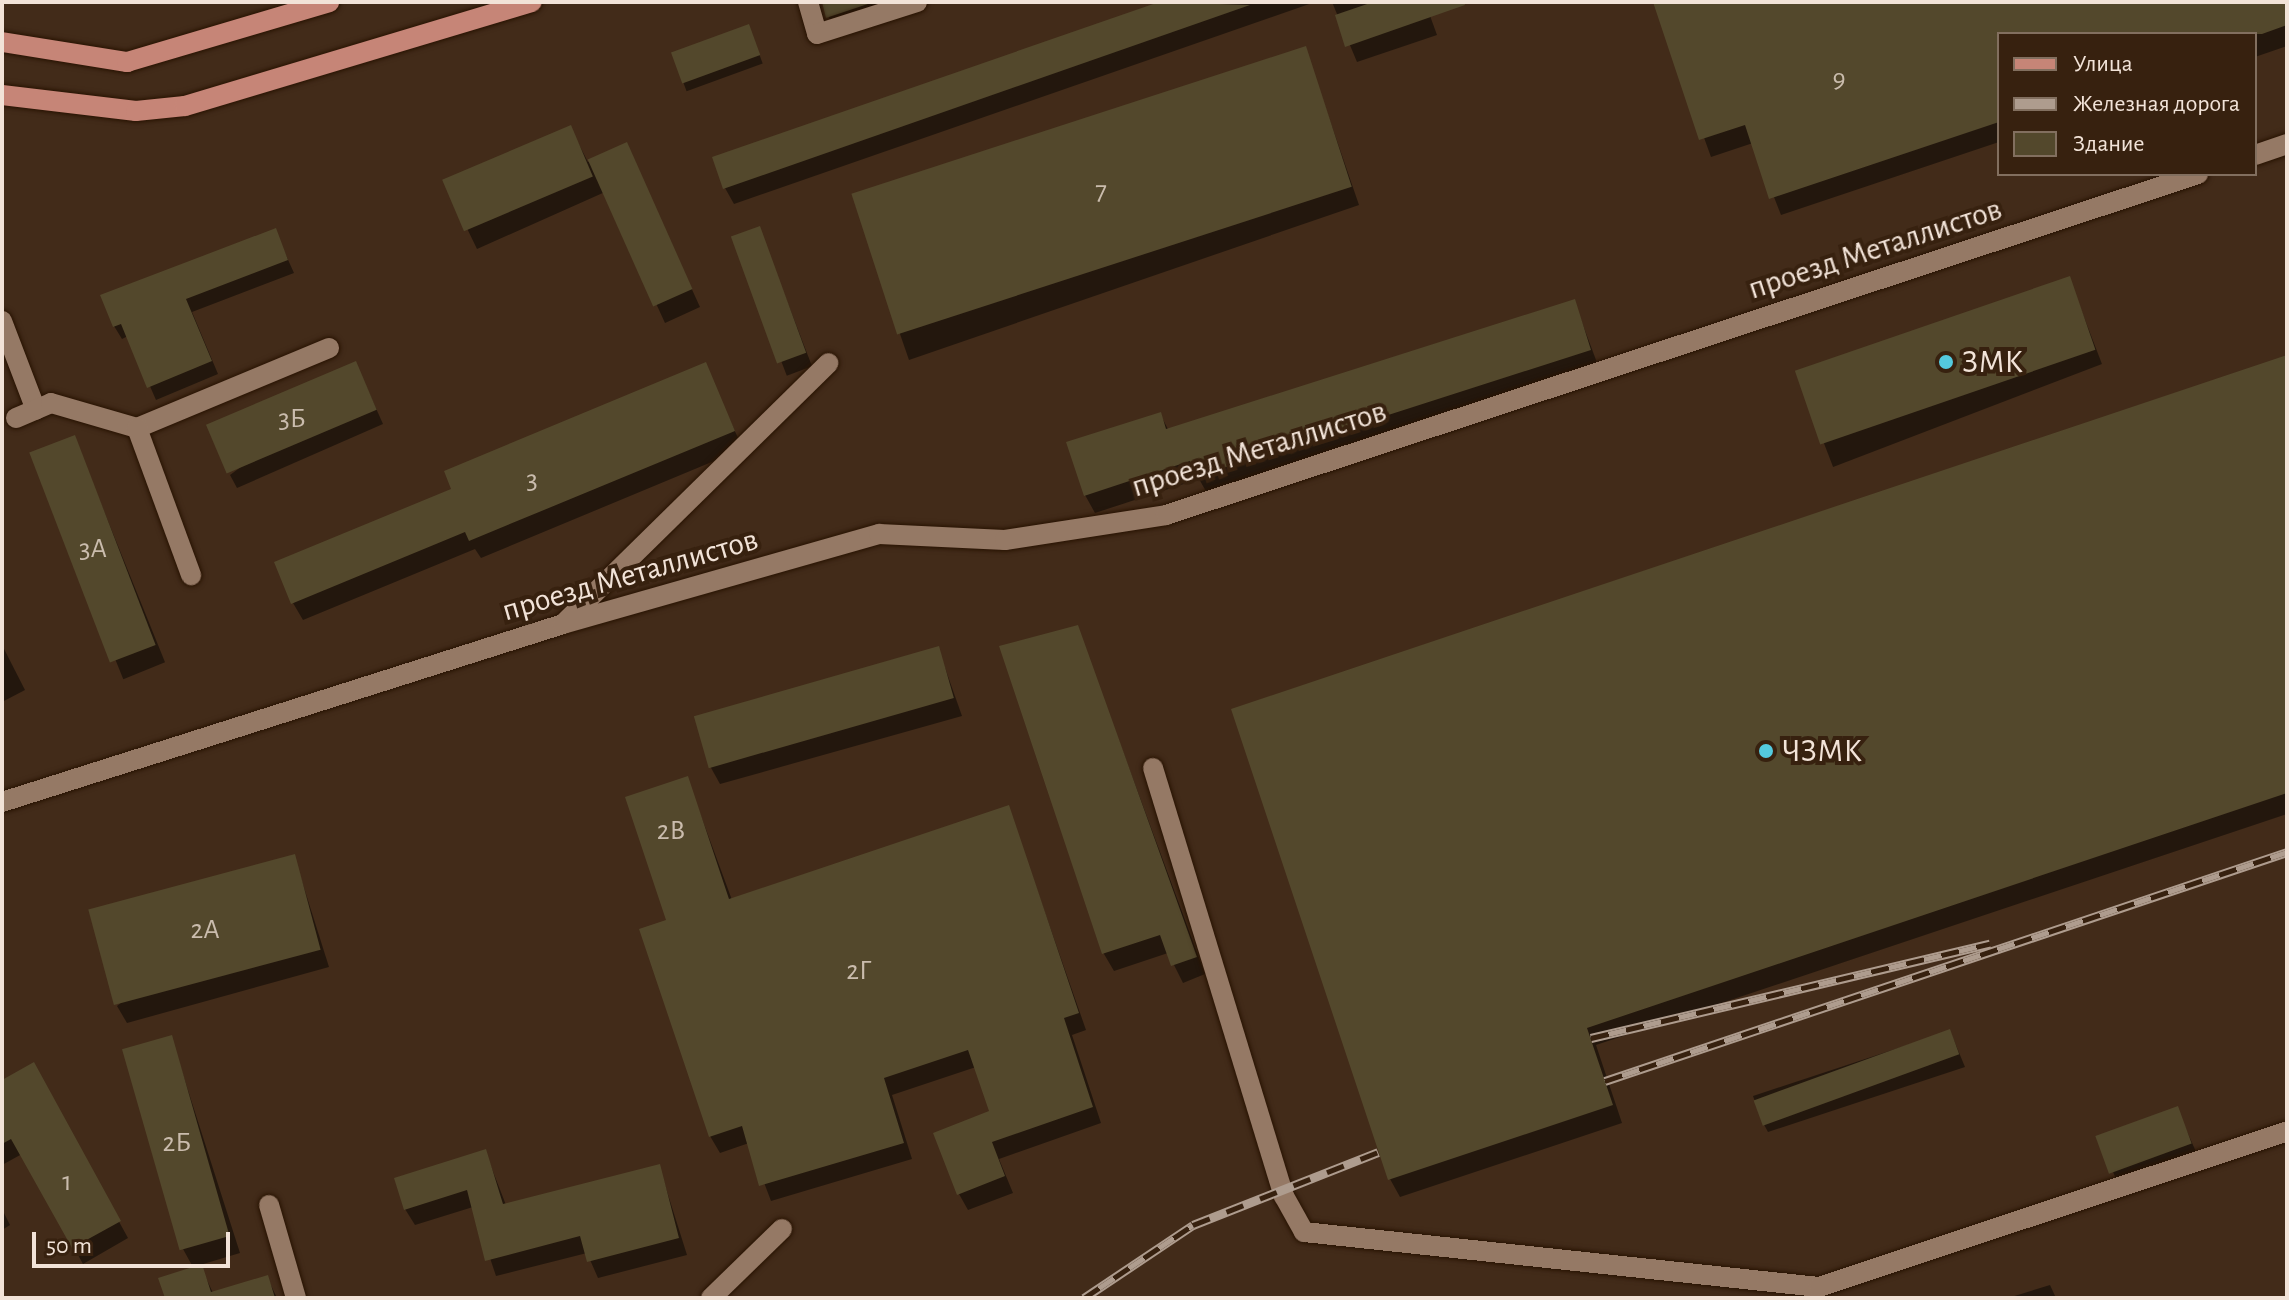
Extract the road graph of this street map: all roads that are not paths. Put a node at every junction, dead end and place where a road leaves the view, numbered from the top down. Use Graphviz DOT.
graph roads {
  1 [pos="329,2"];
  2 [pos="532,2"];
  3 [pos="808,2"];
  4 [pos="917,2"];
  5 [pos="2,42"];
  6 [pos="2,95"];
  7 [pos="2287,144"];
  8 [pos="2257,154"];
  9 [pos="2192,176"];
  10 [pos="2,321"];
  11 [pos="329,348"];
  12 [pos="829,363"];
  13 [pos="36,410"];
  14 [pos="16,418"];
  15 [pos="137,428"];
  16 [pos="191,575"];
  17 [pos="563,624"];
  18 [pos="1153,768"];
  19 [pos="2,802"];
  20 [pos="2287,1131"];
  21 [pos="269,1205"];
  22 [pos="782,1229"];
  23 [pos="296,1298"];
  24 [pos="711,1298"];
  1 -- 5 [label="main road"];
  2 -- 6 [label="main road"];
  3 -- 4 [label="street"];
  7 -- 8 [label="street"];
  9 -- 17 [label="street, проезд Металлистов"];
  10 -- 13 [label="street"];
  11 -- 15 [label="street"];
  12 -- 17 [label="street"];
  13 -- 14 [label="street"];
  13 -- 15 [label="street"];
  15 -- 16 [label="street"];
  17 -- 19 [label="street, проезд Металлистов"];
  18 -- 20 [label="street"];
  21 -- 23 [label="street"];
  22 -- 24 [label="street"];
}
